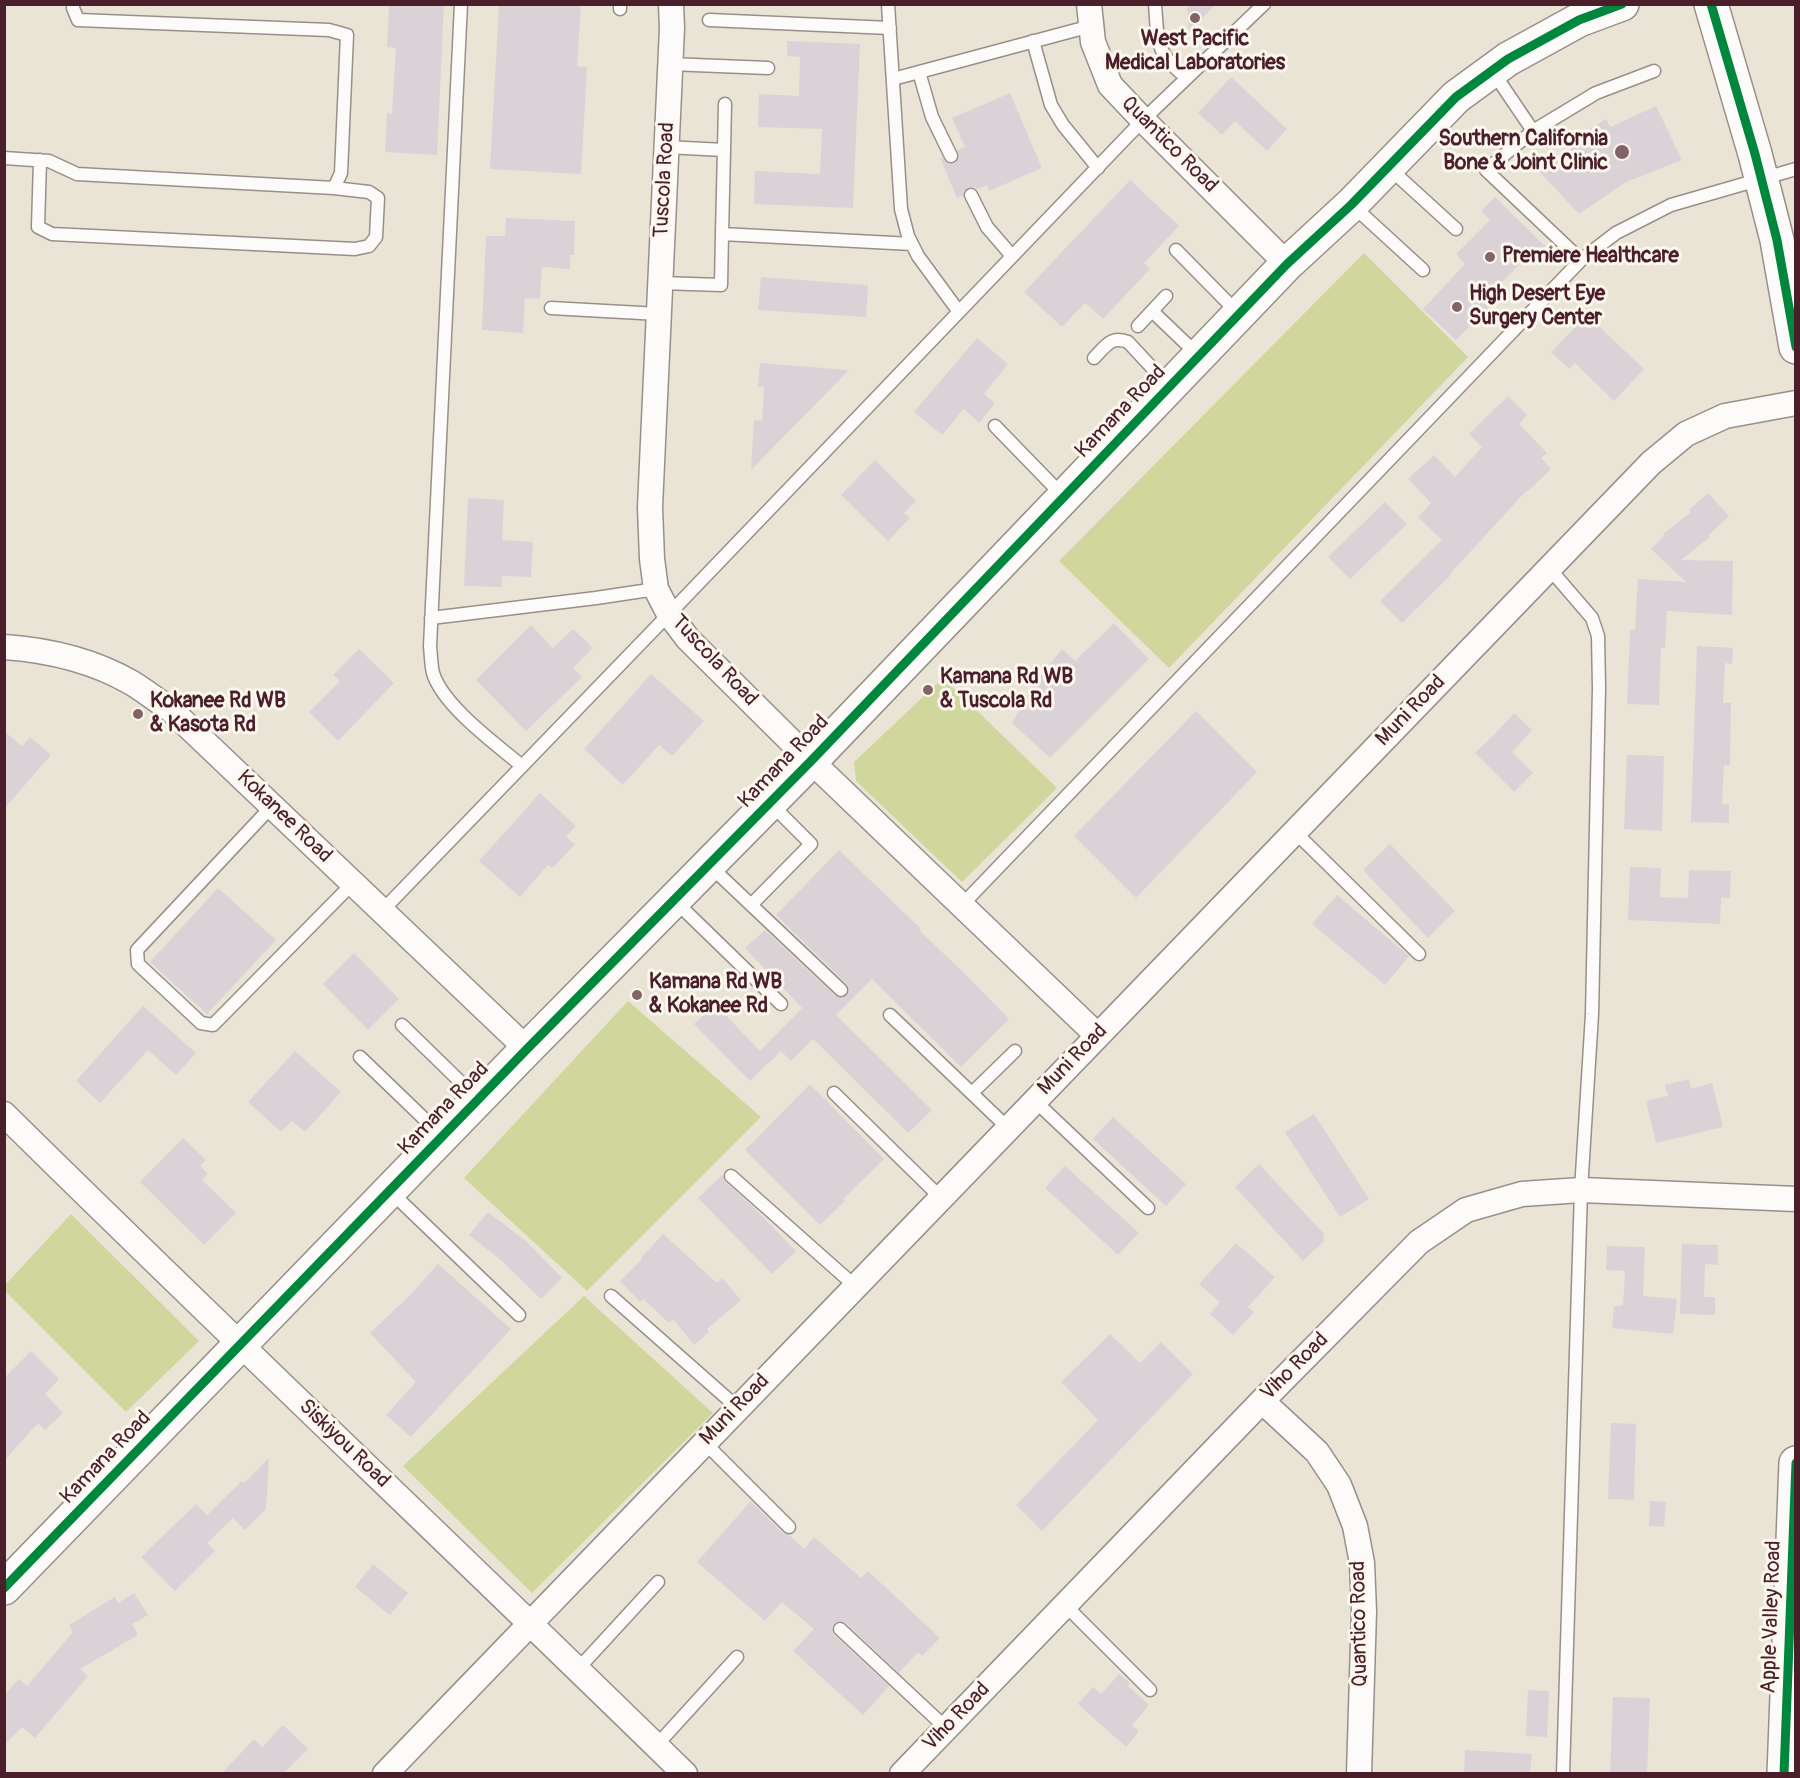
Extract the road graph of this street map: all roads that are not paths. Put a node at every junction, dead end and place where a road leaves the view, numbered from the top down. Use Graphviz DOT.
graph roads {
  1 [pos="73,4"];
  2 [pos="461,4"];
  3 [pos="671,4"];
  4 [pos="888,4"];
  5 [pos="1155,4"];
  6 [pos="1264,4"];
  7 [pos="1622,4"];
  8 [pos="1711,4"];
  9 [pos="1090,15"];
  10 [pos="709,20"];
  11 [pos="890,27"];
  12 [pos="1033,41"];
  13 [pos="670,64"];
  14 [pos="768,68"];
  15 [pos="1492,71"];
  16 [pos="1654,71"];
  17 [pos="919,72"];
  18 [pos="1187,78"];
  19 [pos="893,79"];
  20 [pos="725,104"];
  21 [pos="1143,120"];
  22 [pos="1533,131"];
  23 [pos="666,147"];
  24 [pos="724,150"];
  25 [pos="951,156"];
  26 [pos="4,158"];
  27 [pos="40,160"];
  28 [pos="1387,166"];
  29 [pos="1098,168"];
  30 [pos="1796,169"];
  31 [pos="1761,178"];
  32 [pos="334,188"];
  33 [pos="971,195"];
  34 [pos="1351,204"];
  35 [pos="1456,229"];
  36 [pos="722,234"];
  37 [pos="912,244"];
  38 [pos="1176,250"];
  39 [pos="1012,256"];
  40 [pos="1581,260"];
  41 [pos="1287,264"];
  42 [pos="1423,270"];
  43 [pos="660,283"];
  44 [pos="1167,296"];
  45 [pos="551,308"];
  46 [pos="1152,311"];
  47 [pos="958,312"];
  48 [pos="658,314"];
  49 [pos="1239,314"];
  50 [pos="1138,326"];
  51 [pos="1796,347"];
  52 [pos="1199,356"];
  53 [pos="1094,358"];
  54 [pos="1170,387"];
  55 [pos="1796,404"];
  56 [pos="995,426"];
  57 [pos="1064,497"];
  58 [pos="1549,568"];
  59 [pos="656,589"];
  60 [pos="669,614"];
  61 [pos="431,618"];
  62 [pos="4,647"];
  63 [pos="811,761"];
  64 [pos="522,766"];
  65 [pos="770,802"];
  66 [pos="272,806"];
  67 [pos="1294,831"];
  68 [pos="709,865"];
  69 [pos="353,883"];
  70 [pos="674,900"];
  71 [pos="751,905"];
  72 [pos="962,905"];
  73 [pos="382,911"];
  74 [pos="1419,954"];
  75 [pos="841,990"];
  76 [pos="781,1004"];
  77 [pos="890,1015"];
  78 [pos="402,1025"];
  79 [pos="1097,1035"];
  80 [pos="527,1049"];
  81 [pos="1015,1051"];
  82 [pos="360,1057"];
  83 [pos="834,1093"];
  84 [pos="972,1093"];
  85 [pos="479,1100"];
  86 [pos="1034,1100"];
  87 [pos="8,1125"];
  88 [pos="1008,1128"];
  89 [pos="442,1137"];
  90 [pos="731,1176"];
  91 [pos="1581,1190"];
  92 [pos="391,1191"];
  93 [pos="940,1197"];
  94 [pos="1796,1199"];
  95 [pos="1148,1208"];
  96 [pos="855,1286"];
  97 [pos="611,1296"];
  98 [pos="519,1315"];
  99 [pos="241,1346"];
  100 [pos="1262,1401"];
  101 [pos="738,1408"];
  102 [pos="704,1442"];
  103 [pos="1796,1463"];
  104 [pos="789,1527"];
  105 [pos="658,1582"];
  106 [pos="4,1588"];
  107 [pos="1065,1605"];
  108 [pos="530,1622"];
  109 [pos="840,1629"];
  110 [pos="737,1658"];
  111 [pos="578,1669"];
  112 [pos="1150,1690"];
  113 [pos="946,1728"];
  114 [pos="656,1746"];
  115 [pos="385,1773"];
  116 [pos="685,1773"];
  117 [pos="902,1773"];
  118 [pos="1359,1773"];
  119 [pos="1563,1773"];
  120 [pos="1784,1773"];
  1 -- 32 [label="lane"];
  2 -- 61 [label="lane"];
  3 -- 13 [label="street, Tuscola Road"];
  4 -- 11 [label="lane"];
  5 -- 18 [label="lane"];
  6 -- 18 [label="lane"];
  7 -- 15 [label="street, Kamana Road"];
  8 -- 31 [label="street"];
  9 -- 12 [label="lane"];
  9 -- 21 [label="street, Quantico Road"];
  10 -- 11 [label="lane"];
  11 -- 19 [label="lane"];
  12 -- 17 [label="lane"];
  12 -- 29 [label="lane"];
  13 -- 14 [label="lane"];
  13 -- 23 [label="street, Tuscola Road"];
  15 -- 22 [label="lane"];
  15 -- 28 [label="street, Kamana Road"];
  16 -- 22 [label="lane"];
  17 -- 19 [label="lane"];
  17 -- 25 [label="lane"];
  18 -- 21 [label="lane"];
  19 -- 37 [label="lane"];
  20 -- 24 [label="lane"];
  21 -- 29 [label="lane"];
  21 -- 41 [label="street, Quantico Road"];
  22 -- 40 [label="lane"];
  23 -- 24 [label="lane"];
  23 -- 43 [label="street, Tuscola Road"];
  24 -- 36 [label="lane"];
  26 -- 27 [label="lane"];
  27 -- 32 [label="lane"];
  27 -- 32 [label="lane"];
  28 -- 34 [label="street, Kamana Road"];
  28 -- 35 [label="lane"];
  29 -- 39 [label="lane"];
  30 -- 31 [label="lane"];
  31 -- 40 [label="lane"];
  31 -- 51 [label="street"];
  33 -- 39 [label="lane"];
  34 -- 41 [label="street, Kamana Road"];
  34 -- 42 [label="lane"];
  36 -- 37 [label="lane"];
  36 -- 43 [label="lane"];
  37 -- 47 [label="lane"];
  38 -- 49 [label="lane"];
  39 -- 47 [label="lane"];
  40 -- 72 [label="lane"];
  41 -- 49 [label="street, Kamana Road"];
  43 -- 48 [label="street, Tuscola Road"];
  44 -- 46 [label="lane"];
  45 -- 48 [label="lane"];
  46 -- 50 [label="lane"];
  46 -- 52 [label="lane"];
  47 -- 60 [label="lane"];
  48 -- 59 [label="street, Tuscola Road"];
  49 -- 52 [label="street, Kamana Road"];
  52 -- 54 [label="street, Kamana Road"];
  53 -- 54 [label="lane"];
  54 -- 57 [label="street, Kamana Road"];
  55 -- 58 [label="street, Muni Road"];
  56 -- 57 [label="lane"];
  57 -- 63 [label="street, Kamana Road"];
  58 -- 67 [label="street, Muni Road"];
  58 -- 91 [label="lane"];
  59 -- 60 [label="street, Tuscola Road"];
  59 -- 61 [label="lane"];
  60 -- 63 [label="street, Tuscola Road"];
  60 -- 64 [label="lane"];
  61 -- 64 [label="lane"];
  62 -- 66 [label="street, Kokanee Road"];
  63 -- 65 [label="street, Kamana Road"];
  63 -- 72 [label="street, Tuscola Road"];
  64 -- 73 [label="lane"];
  65 -- 68 [label="street, Kamana Road"];
  65 -- 71 [label="lane"];
  66 -- 69 [label="street, Kokanee Road"];
  66 -- 69 [label="lane"];
  67 -- 74 [label="lane"];
  67 -- 79 [label="street, Muni Road"];
  68 -- 70 [label="street, Kamana Road"];
  68 -- 71 [label="lane"];
  69 -- 73 [label="street, Kokanee Road"];
  70 -- 76 [label="lane"];
  70 -- 80 [label="street, Kamana Road"];
  71 -- 75 [label="lane"];
  72 -- 79 [label="street, Tuscola Road"];
  73 -- 80 [label="street, Kokanee Road"];
  77 -- 84 [label="lane"];
  78 -- 85 [label="lane"];
  79 -- 86 [label="street, Muni Road"];
  80 -- 85 [label="street, Kamana Road"];
  81 -- 84 [label="lane"];
  82 -- 89 [label="lane"];
  83 -- 93 [label="lane"];
  84 -- 88 [label="lane"];
  85 -- 89 [label="street, Kamana Road"];
  86 -- 88 [label="street, Muni Road"];
  86 -- 95 [label="lane"];
  87 -- 99 [label="street, Siskiyou Road"];
  88 -- 93 [label="street, Muni Road"];
  89 -- 92 [label="street, Kamana Road"];
  90 -- 96 [label="lane"];
  91 -- 94 [label="street, Viho Road"];
  91 -- 100 [label="street, Viho Road"];
  91 -- 119 [label="lane"];
  92 -- 98 [label="lane"];
  92 -- 99 [label="street, Kamana Road"];
  93 -- 96 [label="street, Muni Road"];
  96 -- 101 [label="street, Muni Road"];
  97 -- 101 [label="lane"];
  99 -- 106 [label="street, Kamana Road"];
  99 -- 108 [label="street, Siskiyou Road"];
  100 -- 107 [label="street, Viho Road"];
  100 -- 118 [label="street, Quantico Road"];
  101 -- 102 [label="street, Muni Road"];
  102 -- 104 [label="lane"];
  102 -- 108 [label="street, Muni Road"];
  103 -- 120 [label="street, Apple Valley Road"];
  105 -- 111 [label="lane"];
  107 -- 112 [label="lane"];
  107 -- 113 [label="street, Viho Road"];
  108 -- 111 [label="street, Siskiyou Road"];
  108 -- 115 [label="street, Muni Road"];
  109 -- 113 [label="lane"];
  110 -- 114 [label="lane"];
  111 -- 114 [label="street, Siskiyou Road"];
  113 -- 117 [label="street, Viho Road"];
  114 -- 116 [label="street, Siskiyou Road"];
}
